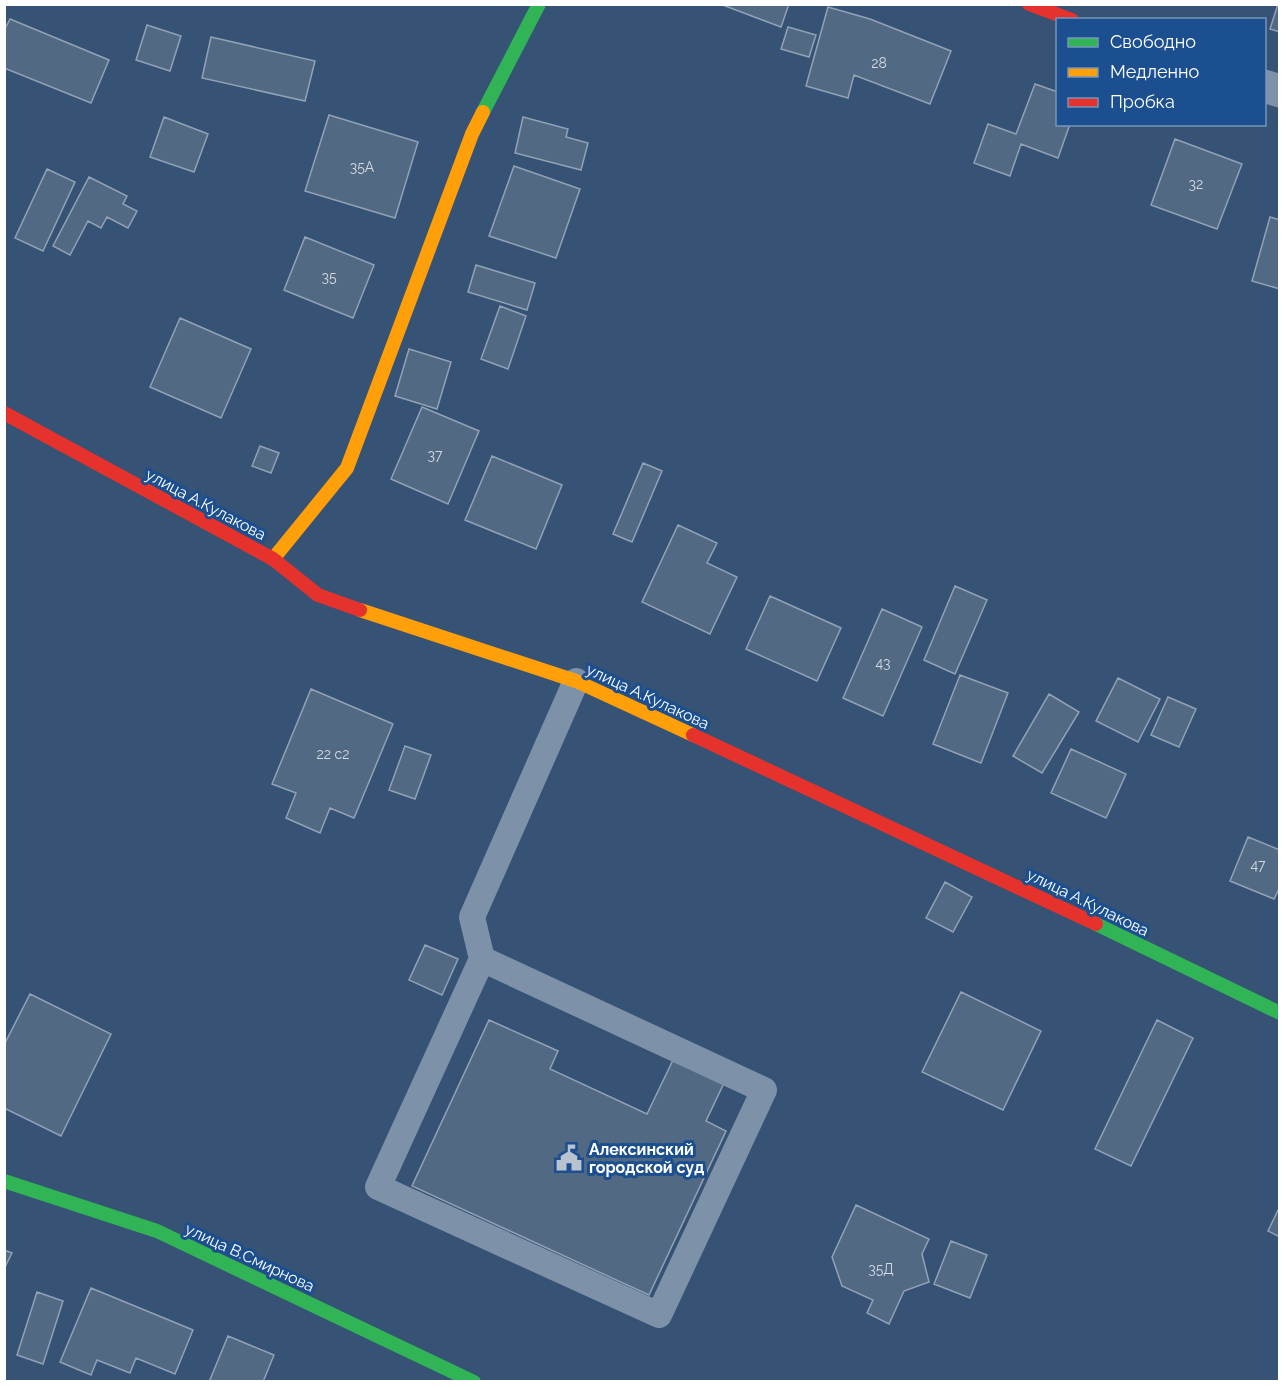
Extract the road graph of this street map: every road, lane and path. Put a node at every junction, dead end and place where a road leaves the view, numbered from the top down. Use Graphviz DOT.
graph roads {
  1 [pos="539,4"];
  2 [pos="1029,4"];
  3 [pos="1067,18"];
  4 [pos="4,413"];
  5 [pos="273,559"];
  6 [pos="576,681"];
  7 [pos="482,959"];
  8 [pos="1280,1013"];
  9 [pos="4,1180"];
  10 [pos="462,1379"];
  1 -- 5 [label="street"];
  2 -- 3 [label="street"];
  4 -- 5 [label="street, улица А.Кулакова"];
  5 -- 6 [label="street, улица А.Кулакова"];
  6 -- 7 [label="lane"];
  6 -- 8 [label="street, улица А.Кулакова"];
  7 -- 7 [label="lane"];
  9 -- 10 [label="street, улица В.Смирнова"];
}
